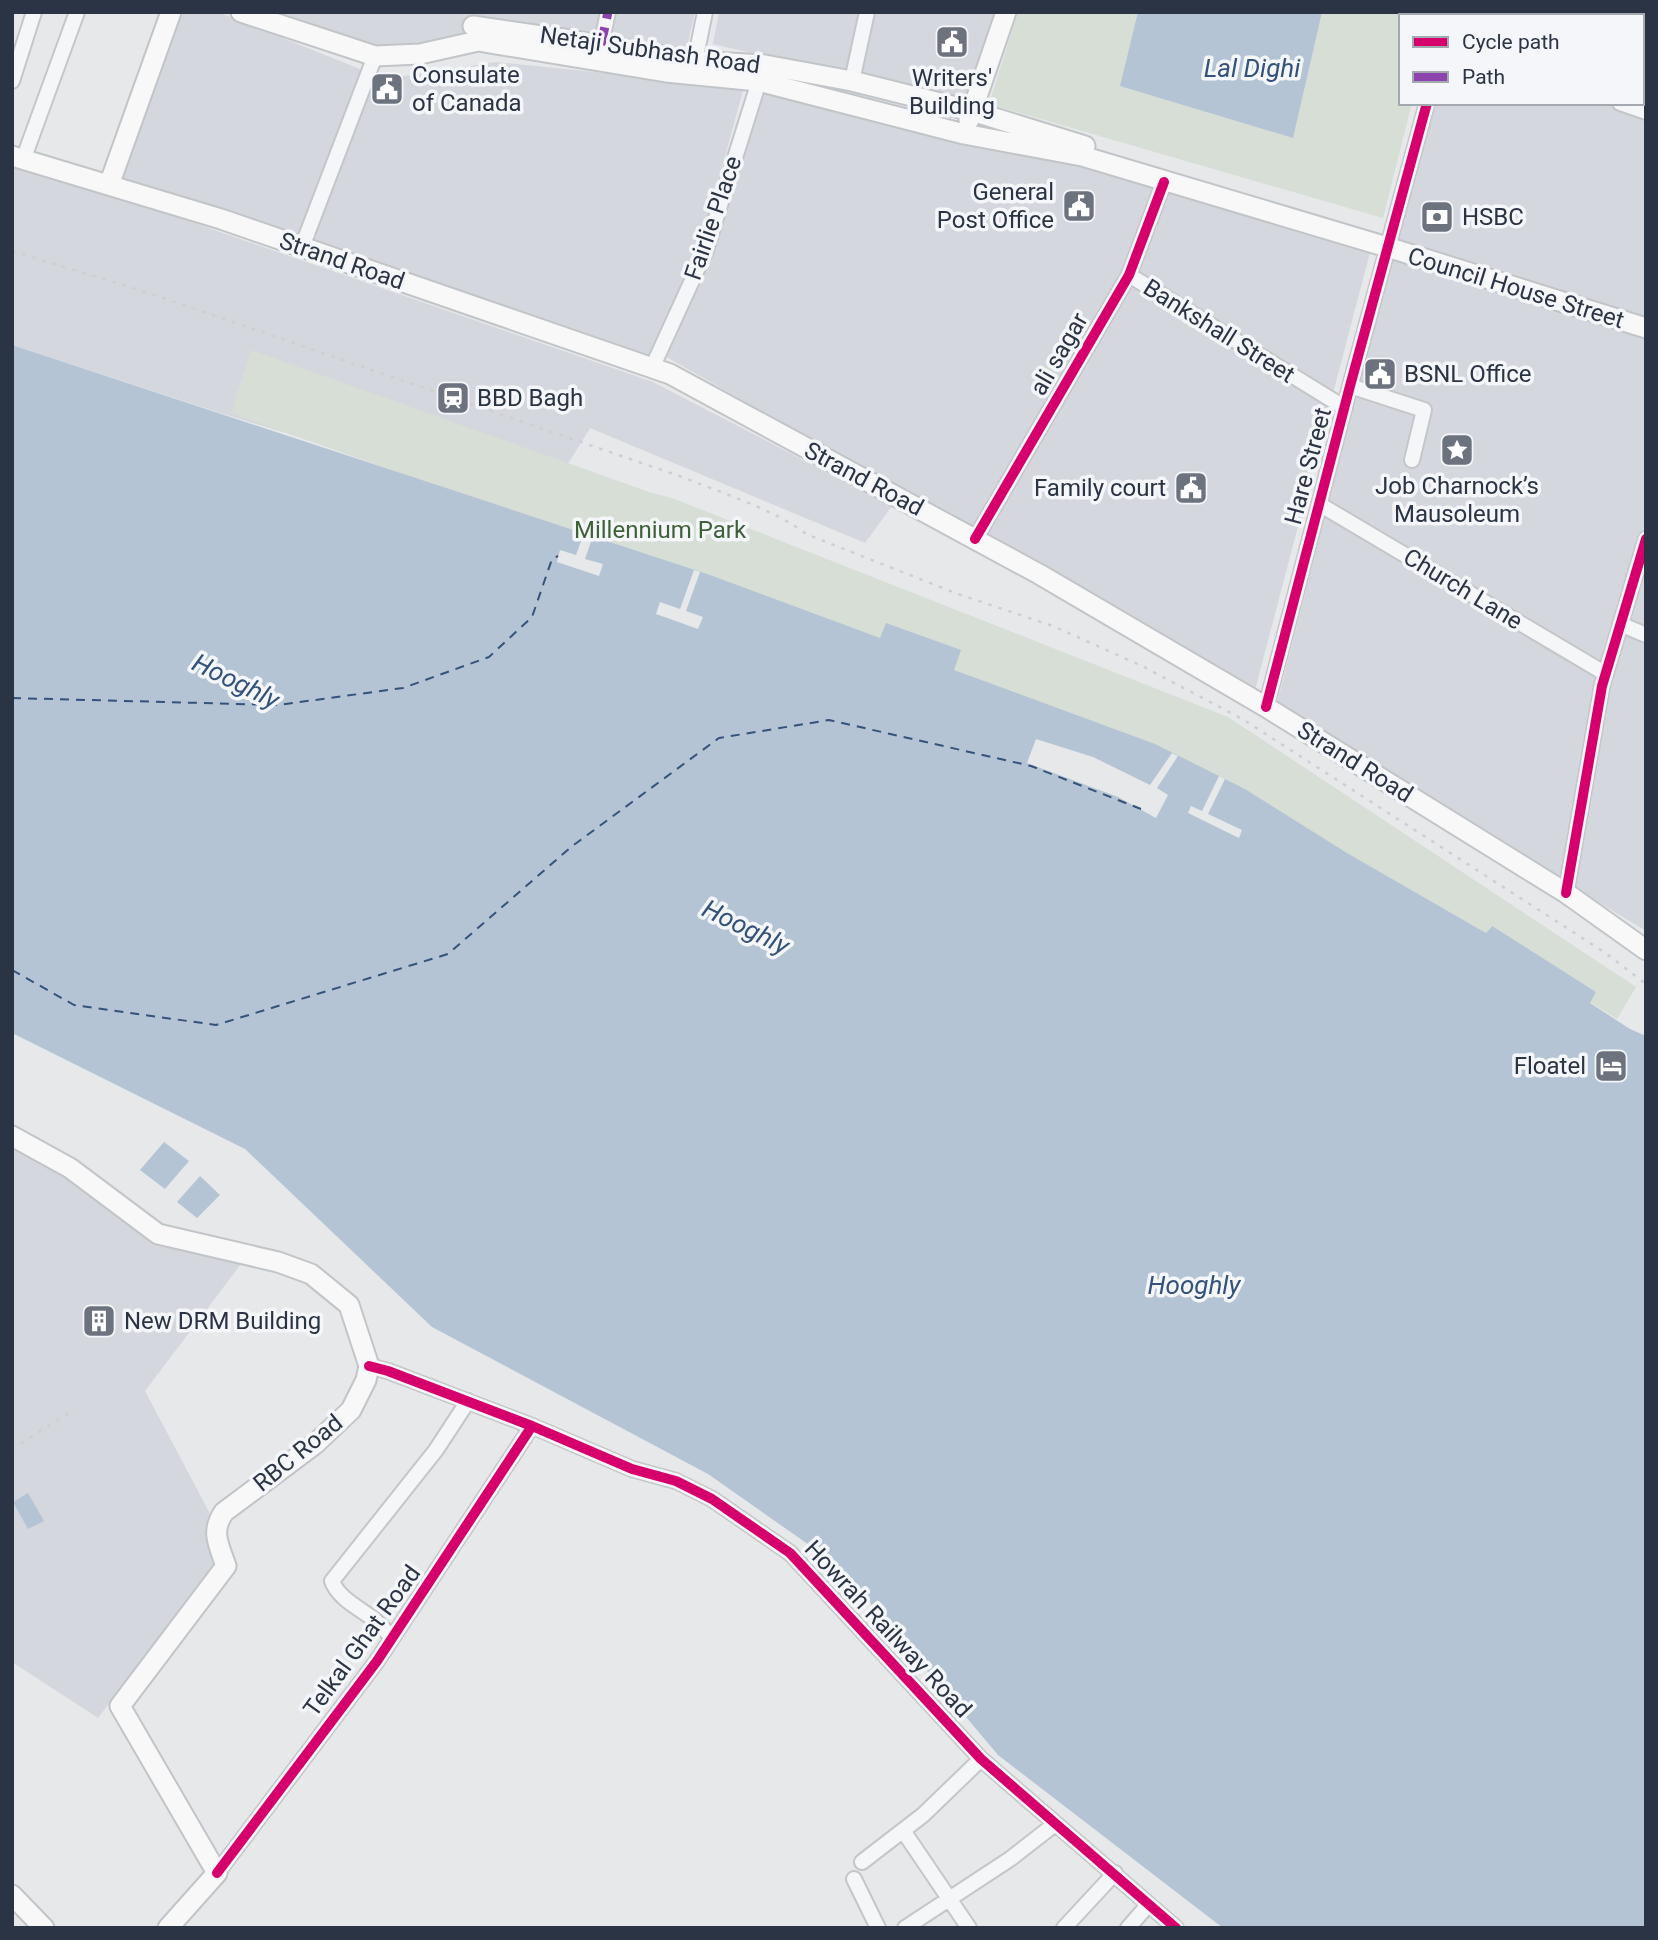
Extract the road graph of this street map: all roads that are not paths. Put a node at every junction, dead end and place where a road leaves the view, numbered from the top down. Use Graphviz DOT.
graph roads {
  1 [pos="34,12"];
  2 [pos="77,12"];
  3 [pos="171,12"];
  4 [pos="241,12"];
  5 [pos="608,12"];
  6 [pos="705,12"];
  7 [pos="867,12"];
  8 [pos="1006,12"];
  9 [pos="473,26"];
  10 [pos="601,45"];
  11 [pos="375,56"];
  12 [pos="696,68"];
  13 [pos="762,73"];
  14 [pos="12,81"];
  15 [pos="852,81"];
  16 [pos="1426,105"];
  17 [pos="1626,105"];
  18 [pos="972,110"];
  19 [pos="1646,112"];
  20 [pos="964,134"];
  21 [pos="18,158"];
  22 [pos="1167,178"];
  23 [pos="109,185"];
  24 [pos="1389,241"];
  25 [pos="302,247"];
  26 [pos="1129,275"];
  27 [pos="1646,316"];
  28 [pos="1646,328"];
  29 [pos="652,368"];
  30 [pos="1350,386"];
  31 [pos="1345,408"];
  32 [pos="1412,460"];
  33 [pos="1319,504"];
  34 [pos="975,540"];
  35 [pos="1646,540"];
  36 [pos="1620,624"];
  37 [pos="1646,635"];
  38 [pos="1606,674"];
  39 [pos="1266,707"];
  40 [pos="1566,893"];
  41 [pos="1646,950"];
  42 [pos="12,1136"];
  43 [pos="369,1366"];
  44 [pos="468,1401"];
  45 [pos="532,1426"];
  46 [pos="392,1638"];
  47 [pos="981,1759"];
  48 [pos="1055,1824"];
  49 [pos="904,1832"];
  50 [pos="862,1862"];
  51 [pos="1115,1873"];
  52 [pos="854,1879"];
  53 [pos="206,1885"];
  54 [pos="12,1895"];
  55 [pos="949,1900"];
  56 [pos="1148,1905"];
  57 [pos="44,1928"];
  58 [pos="168,1928"];
  59 [pos="878,1928"];
  60 [pos="905,1928"];
  61 [pos="969,1928"];
  62 [pos="1064,1928"];
  63 [pos="1128,1928"];
  64 [pos="1176,1928"];
  1 -- 14 [label="street"];
  2 -- 21 [label="street"];
  3 -- 23 [label="main road"];
  4 -- 11 [label="main road"];
  5 -- 10 [label="street"];
  6 -- 12 [label="street"];
  7 -- 15 [label="street"];
  8 -- 18 [label="main road"];
  9 -- 10 [label="main road, Netaji Subhash Road"];
  9 -- 11 [label="main road"];
  9 -- 12 [label="main road, Netaji Subhash Road"];
  10 -- 12 [label="main road, Netaji Subhash Road"];
  11 -- 25 [label="street"];
  12 -- 13 [label="main road"];
  13 -- 15 [label="main road, Netaji Subhash Road"];
  13 -- 20 [label="main road"];
  13 -- 29 [label="street, Fairlie Place"];
  15 -- 18 [label="main road, Netaji Subhash Road"];
  16 -- 24 [label="street, Hare Street"];
  17 -- 19 [label="street"];
  18 -- 20 [label="main road"];
  18 -- 22 [label="main road, Netaji Subhash Road"];
  20 -- 22 [label="main road"];
  21 -- 23 [label="main road, Strand Road"];
  22 -- 24 [label="main road, Council House Street"];
  22 -- 26 [label="street, ali sagar"];
  23 -- 25 [label="main road, Strand Road"];
  24 -- 27 [label="main road, Council House Street"];
  24 -- 28 [label="main road, Council House Street"];
  24 -- 30 [label="street, Hare Street"];
  25 -- 29 [label="main road, Strand Road"];
  26 -- 31 [label="street, Bankshall Street"];
  26 -- 34 [label="street, ali sagar"];
  29 -- 34 [label="main road, Strand Road"];
  30 -- 31 [label="street, Hare Street"];
  30 -- 32 [label="street"];
  31 -- 33 [label="street, Hare Street"];
  33 -- 38 [label="street, Church Lane"];
  33 -- 39 [label="street, Hare Street"];
  34 -- 39 [label="main road, Strand Road"];
  35 -- 36 [label="street"];
  36 -- 37 [label="street"];
  36 -- 38 [label="street"];
  38 -- 40 [label="street"];
  39 -- 40 [label="main road, Strand Road"];
  40 -- 41 [label="main road, Strand Road"];
  42 -- 43 [label="main road"];
  43 -- 44 [label="street, Howrah Railway Road"];
  43 -- 53 [label="main road, RBC Road"];
  44 -- 45 [label="street, Howrah Railway Road"];
  44 -- 46 [label="street"];
  45 -- 46 [label="street, Telkal Ghat Road"];
  45 -- 47 [label="street, Howrah Railway Road"];
  46 -- 53 [label="street, Telkal Ghat Road"];
  47 -- 48 [label="street, Howrah Railway Road"];
  47 -- 49 [label="street"];
  48 -- 51 [label="street, Howrah Railway Road"];
  48 -- 55 [label="street"];
  49 -- 50 [label="street"];
  49 -- 55 [label="street"];
  51 -- 56 [label="street, Howrah Railway Road"];
  51 -- 62 [label="street"];
  52 -- 59 [label="street"];
  53 -- 58 [label="main road"];
  54 -- 57 [label="main road"];
  55 -- 60 [label="street"];
  55 -- 61 [label="street"];
  56 -- 63 [label="street"];
  56 -- 64 [label="street, Howrah Railway Road"];
}
